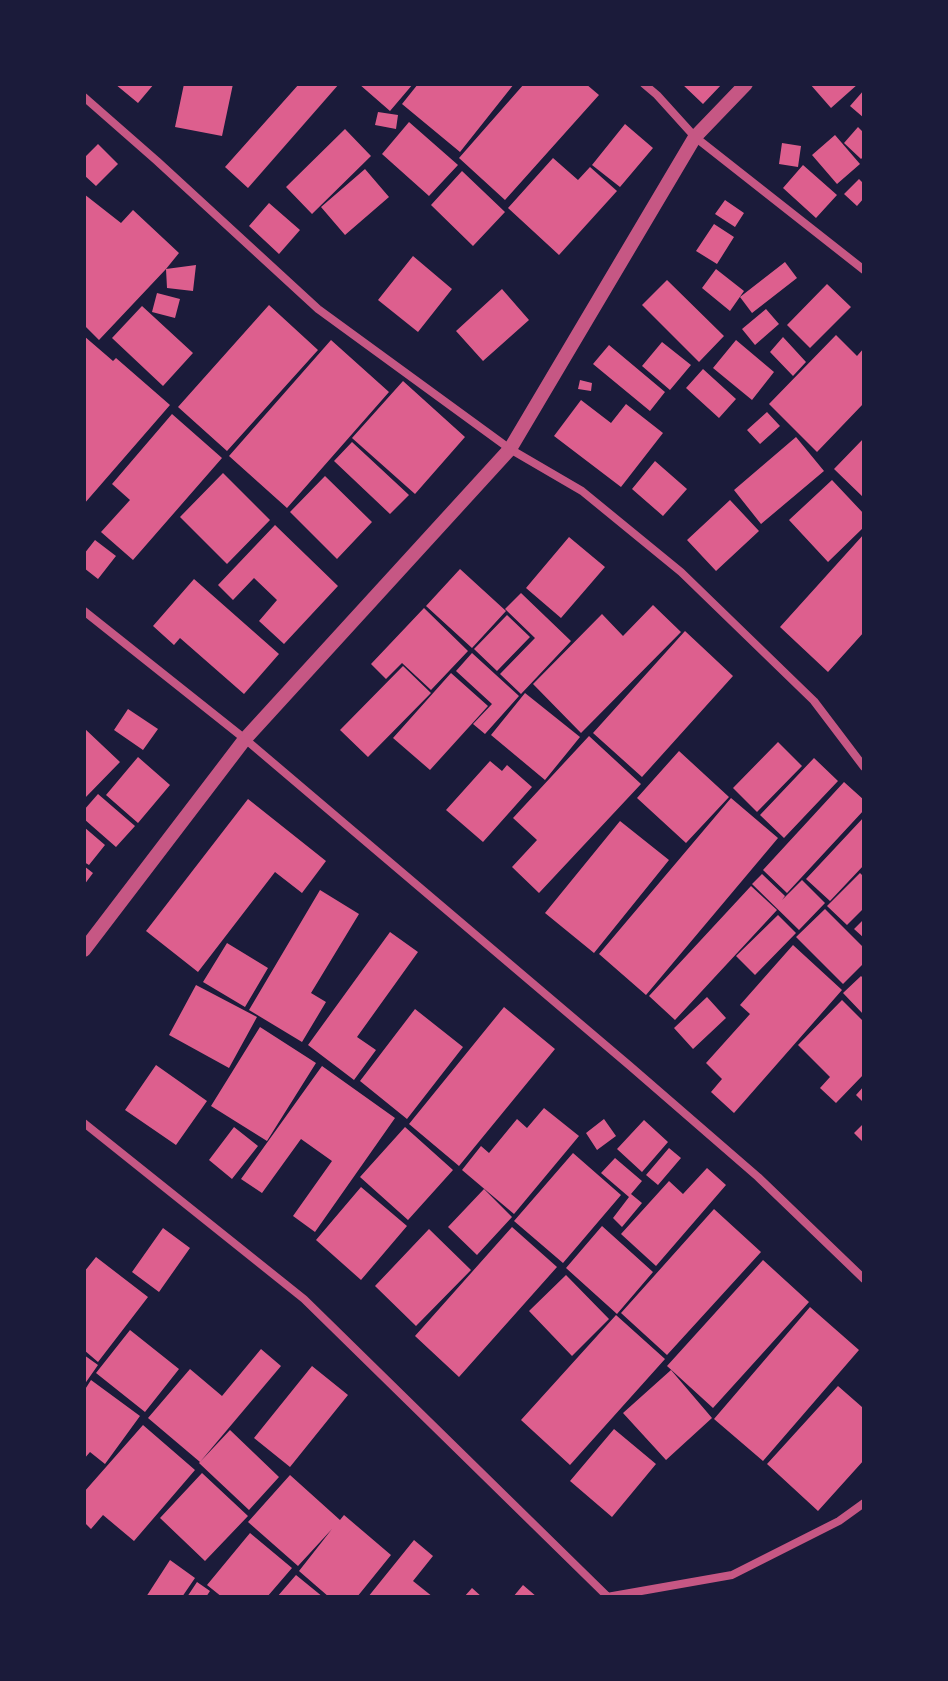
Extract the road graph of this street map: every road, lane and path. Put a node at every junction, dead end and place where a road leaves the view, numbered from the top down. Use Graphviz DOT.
graph roads {
  1 [pos="644,84"];
  2 [pos="746,84"];
  3 [pos="84,97"];
  4 [pos="695,137"];
  5 [pos="864,270"];
  6 [pos="510,449"];
  7 [pos="84,611"];
  8 [pos="245,739"];
  9 [pos="864,767"];
  10 [pos="84,950"];
  11 [pos="84,1123"];
  12 [pos="864,1279"];
  13 [pos="864,1503"];
  14 [pos="608,1597"];
  1 -- 4 [label="street"];
  2 -- 4 [label="street"];
  3 -- 6 [label="street"];
  4 -- 5 [label="street"];
  4 -- 6 [label="street"];
  6 -- 8 [label="street"];
  6 -- 9 [label="street"];
  7 -- 8 [label="street"];
  8 -- 10 [label="street"];
  8 -- 12 [label="street"];
  11 -- 14 [label="street"];
  13 -- 14 [label="street"];
}
